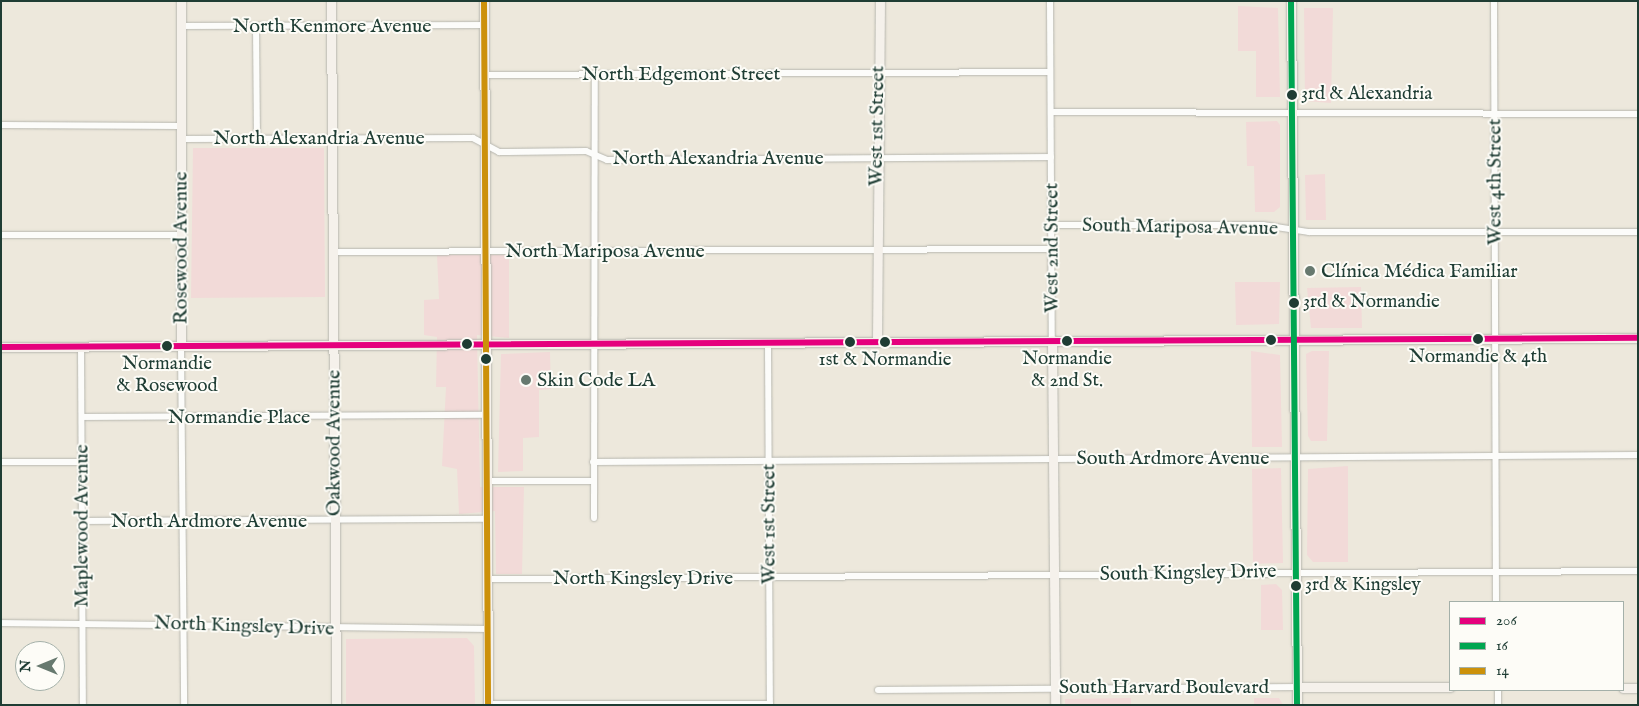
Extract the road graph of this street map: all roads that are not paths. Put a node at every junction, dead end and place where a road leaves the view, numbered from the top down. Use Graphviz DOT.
graph roads {
  1 [pos="181,1"];
  2 [pos="331,1"];
  3 [pos="484,1"];
  4 [pos="880,1"];
  5 [pos="1050,1"];
  6 [pos="1291,1"];
  7 [pos="1494,1"];
  8 [pos="331,25"];
  9 [pos="484,25"];
  10 [pos="181,26"];
  11 [pos="256,26"];
  12 [pos="1050,72"];
  13 [pos="878,73"];
  14 [pos="484,75"];
  15 [pos="595,75"];
  16 [pos="1292,111"];
  17 [pos="1051,112"];
  18 [pos="1495,114"];
  19 [pos="1638,114"];
  20 [pos="1,126"];
  21 [pos="181,126"];
  22 [pos="332,137"];
  23 [pos="181,139"];
  24 [pos="257,139"];
  25 [pos="484,144"];
  26 [pos="595,154"];
  27 [pos="1051,157"];
  28 [pos="876,158"];
  29 [pos="1051,225"];
  30 [pos="1293,229"];
  31 [pos="1495,232"];
  32 [pos="1638,232"];
  33 [pos="1,235"];
  34 [pos="181,235"];
  35 [pos="1052,249"];
  36 [pos="877,250"];
  37 [pos="596,251"];
  38 [pos="333,252"];
  39 [pos="485,252"];
  40 [pos="1638,338"];
  41 [pos="1294,339"];
  42 [pos="1495,339"];
  43 [pos="1052,340"];
  44 [pos="877,342"];
  45 [pos="595,343"];
  46 [pos="768,343"];
  47 [pos="333,344"];
  48 [pos="485,344"];
  49 [pos="81,346"];
  50 [pos="181,346"];
  51 [pos="1,347"];
  52 [pos="486,415"];
  53 [pos="334,416"];
  54 [pos="82,417"];
  55 [pos="182,418"];
  56 [pos="1638,455"];
  57 [pos="1496,456"];
  58 [pos="1295,457"];
  59 [pos="1052,458"];
  60 [pos="769,461"];
  61 [pos="1,462"];
  62 [pos="82,462"];
  63 [pos="593,462"];
  64 [pos="593,480"];
  65 [pos="486,482"];
  66 [pos="594,518"];
  67 [pos="486,519"];
  68 [pos="82,521"];
  69 [pos="183,521"];
  70 [pos="334,522"];
  71 [pos="1496,570"];
  72 [pos="1296,571"];
  73 [pos="1638,571"];
  74 [pos="1054,575"];
  75 [pos="768,577"];
  76 [pos="487,579"];
  77 [pos="1496,601"];
  78 [pos="184,622"];
  79 [pos="1,623"];
  80 [pos="82,623"];
  81 [pos="335,629"];
  82 [pos="487,629"];
  83 [pos="1297,687"];
  84 [pos="1449,687"];
  85 [pos="1055,688"];
  86 [pos="1624,688"];
  87 [pos="1638,688"];
  88 [pos="878,690"];
  89 [pos="1498,691"];
  90 [pos="488,704"];
  91 [pos="770,704"];
  92 [pos="83,705"];
  93 [pos="184,705"];
  94 [pos="336,705"];
  95 [pos="1055,705"];
  96 [pos="1297,705"];
  97 [pos="1498,705"];
  1 -- 10 [label="main road, Rosewood Avenue"];
  2 -- 8 [label="main road, Oakwood Avenue"];
  3 -- 9 [label="main road"];
  4 -- 13 [label="main road, West 1st Street"];
  5 -- 12 [label="street, West 2nd Street"];
  6 -- 16 [label="main road"];
  7 -- 18 [label="street, West 4th Street"];
  8 -- 9 [label="street, North Kenmore Avenue"];
  8 -- 11 [label="street, North Kenmore Avenue"];
  8 -- 22 [label="main road, Oakwood Avenue"];
  9 -- 14 [label="main road"];
  10 -- 11 [label="street, North Kenmore Avenue"];
  10 -- 21 [label="main road, Rosewood Avenue"];
  11 -- 24 [label="street"];
  12 -- 13 [label="street, North Edgemont Street"];
  12 -- 17 [label="street, West 2nd Street"];
  13 -- 15 [label="street, North Edgemont Street"];
  13 -- 28 [label="main road, West 1st Street"];
  14 -- 15 [label="street, North Edgemont Street"];
  14 -- 25 [label="main road"];
  15 -- 26 [label="street"];
  16 -- 17 [label="street"];
  16 -- 18 [label="street"];
  16 -- 30 [label="main road"];
  17 -- 27 [label="street, West 2nd Street"];
  18 -- 19 [label="street"];
  18 -- 31 [label="street, West 4th Street"];
  20 -- 21 [label="street"];
  21 -- 23 [label="main road, Rosewood Avenue"];
  22 -- 24 [label="street, North Alexandria Avenue"];
  22 -- 25 [label="street, North Alexandria Avenue"];
  22 -- 38 [label="main road, Oakwood Avenue"];
  23 -- 24 [label="street, North Alexandria Avenue"];
  23 -- 34 [label="main road, Rosewood Avenue"];
  25 -- 26 [label="street, North Alexandria Avenue"];
  25 -- 39 [label="main road"];
  26 -- 28 [label="street, North Alexandria Avenue"];
  26 -- 37 [label="street"];
  27 -- 28 [label="street, North Alexandria Avenue"];
  27 -- 29 [label="street, West 2nd Street"];
  28 -- 36 [label="main road, West 1st Street"];
  29 -- 30 [label="street, South Mariposa Avenue"];
  29 -- 35 [label="street, West 2nd Street"];
  30 -- 31 [label="street, South Mariposa Avenue"];
  30 -- 41 [label="main road"];
  31 -- 32 [label="street, South Mariposa Avenue"];
  31 -- 42 [label="street, West 4th Street"];
  33 -- 34 [label="street"];
  34 -- 50 [label="main road, Rosewood Avenue"];
  35 -- 36 [label="street"];
  35 -- 43 [label="street, West 2nd Street"];
  36 -- 37 [label="street, North Mariposa Avenue"];
  36 -- 44 [label="main road, West 1st Street"];
  37 -- 39 [label="street, North Mariposa Avenue"];
  37 -- 45 [label="street"];
  38 -- 39 [label="street, North Mariposa Avenue"];
  38 -- 47 [label="main road, Oakwood Avenue"];
  39 -- 48 [label="main road"];
  40 -- 42 [label="main road"];
  41 -- 42 [label="main road"];
  41 -- 43 [label="main road"];
  41 -- 58 [label="main road"];
  42 -- 57 [label="street, West 4th Street"];
  43 -- 44 [label="main road"];
  43 -- 59 [label="main road, West 2nd Street"];
  44 -- 46 [label="main road"];
  45 -- 46 [label="main road"];
  45 -- 48 [label="main road"];
  45 -- 63 [label="street"];
  46 -- 60 [label="street, West 1st Street"];
  47 -- 48 [label="main road"];
  47 -- 50 [label="main road"];
  47 -- 53 [label="main road, Oakwood Avenue"];
  48 -- 52 [label="main road"];
  49 -- 50 [label="main road"];
  49 -- 51 [label="main road"];
  49 -- 54 [label="street, Maplewood Avenue"];
  50 -- 55 [label="street, Rosewood Avenue"];
  52 -- 53 [label="street, Normandie Place"];
  52 -- 65 [label="main road"];
  53 -- 55 [label="street, Normandie Place"];
  53 -- 70 [label="main road, Oakwood Avenue"];
  54 -- 55 [label="street, Normandie Place"];
  54 -- 62 [label="street, Maplewood Avenue"];
  55 -- 69 [label="street, Rosewood Avenue"];
  56 -- 57 [label="street, South Ardmore Avenue"];
  57 -- 58 [label="street, South Ardmore Avenue"];
  57 -- 71 [label="street, West 4th Street"];
  58 -- 59 [label="street, South Ardmore Avenue"];
  58 -- 72 [label="main road"];
  59 -- 60 [label="street, South Ardmore Avenue"];
  59 -- 74 [label="main road, West 2nd Street"];
  60 -- 63 [label="street"];
  60 -- 75 [label="street, West 1st Street"];
  61 -- 62 [label="street"];
  62 -- 68 [label="street, Maplewood Avenue"];
  63 -- 64 [label="street"];
  64 -- 65 [label="street"];
  64 -- 66 [label="street"];
  65 -- 67 [label="main road"];
  67 -- 70 [label="street, North Ardmore Avenue"];
  67 -- 76 [label="main road"];
  68 -- 69 [label="street, North Ardmore Avenue"];
  68 -- 80 [label="street, Maplewood Avenue"];
  69 -- 70 [label="street, North Ardmore Avenue"];
  69 -- 78 [label="street, Rosewood Avenue"];
  70 -- 81 [label="main road, Oakwood Avenue"];
  71 -- 72 [label="street, South Kingsley Drive"];
  71 -- 73 [label="street, South Kingsley Drive"];
  71 -- 77 [label="street, West 4th Street"];
  72 -- 74 [label="street, South Kingsley Drive"];
  72 -- 83 [label="main road"];
  74 -- 75 [label="street, South Kingsley Drive"];
  74 -- 85 [label="main road, West 2nd Street"];
  75 -- 76 [label="street, North Kingsley Drive"];
  75 -- 91 [label="street, West 1st Street"];
  76 -- 82 [label="main road"];
  78 -- 80 [label="street, North Kingsley Drive"];
  78 -- 81 [label="street, North Kingsley Drive"];
  78 -- 93 [label="street, Rosewood Avenue"];
  79 -- 80 [label="street, North Kingsley Drive"];
  80 -- 92 [label="street, Maplewood Avenue"];
  81 -- 82 [label="street, North Kingsley Drive"];
  81 -- 94 [label="main road, Oakwood Avenue"];
  82 -- 90 [label="main road"];
  83 -- 84 [label="main road, South Harvard Boulevard"];
  83 -- 85 [label="street, South Harvard Boulevard"];
  83 -- 96 [label="main road"];
  85 -- 88 [label="street, South Harvard Boulevard"];
  85 -- 95 [label="main road, West 2nd Street"];
  86 -- 87 [label="main road"];
  89 -- 97 [label="street"];
  90 -- 91 [label="street"];
}
